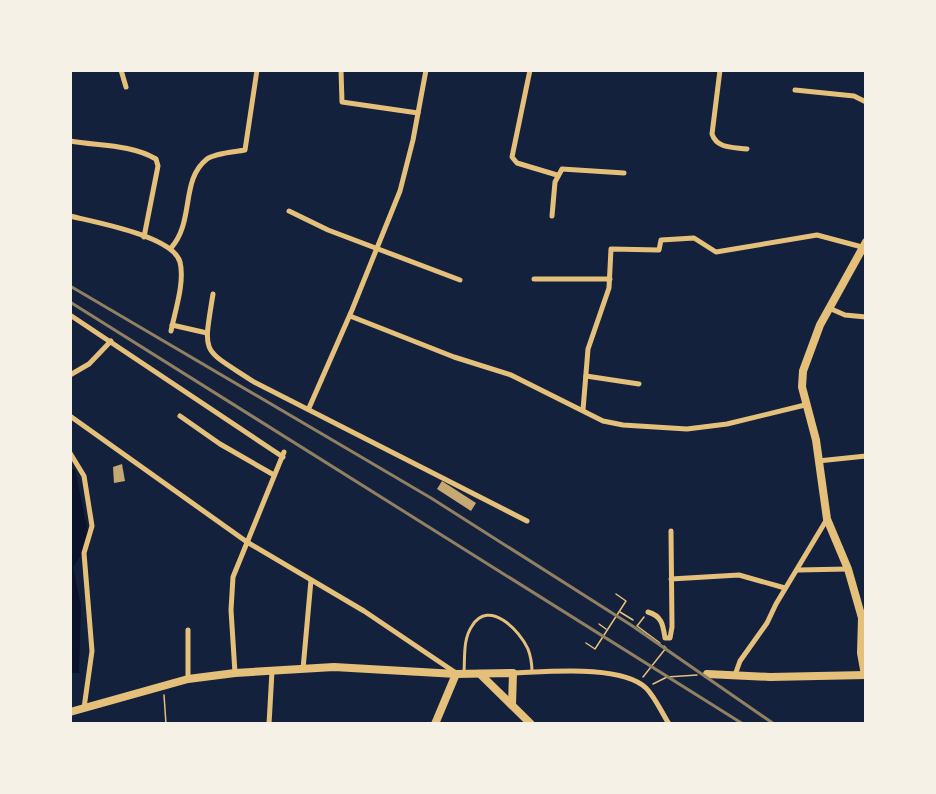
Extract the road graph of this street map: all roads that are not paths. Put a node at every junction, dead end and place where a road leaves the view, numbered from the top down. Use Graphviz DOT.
graph roads {
  1 [pos="121,70"];
  2 [pos="258,70"];
  3 [pos="341,70"];
  4 [pos="426,70"];
  5 [pos="530,70"];
  6 [pos="720,70"];
  7 [pos="126,87"];
  8 [pos="795,90"];
  9 [pos="866,102"];
  10 [pos="418,112"];
  11 [pos="70,141"];
  12 [pos="747,149"];
  13 [pos="624,173"];
  14 [pos="557,175"];
  15 [pos="289,211"];
  16 [pos="70,216"];
  17 [pos="552,216"];
  18 [pos="144,237"];
  19 [pos="864,244"];
  20 [pos="377,247"];
  21 [pos="171,248"];
  22 [pos="534,279"];
  23 [pos="610,279"];
  24 [pos="460,280"];
  25 [pos="213,294"];
  26 [pos="829,308"];
  27 [pos="70,315"];
  28 [pos="350,316"];
  29 [pos="866,317"];
  30 [pos="207,333"];
  31 [pos="111,341"];
  32 [pos="70,375"];
  33 [pos="586,376"];
  34 [pos="639,384"];
  35 [pos="805,405"];
  36 [pos="309,408"];
  37 [pos="583,410"];
  38 [pos="70,416"];
  39 [pos="180,416"];
  40 [pos="70,453"];
  41 [pos="866,456"];
  42 [pos="818,461"];
  43 [pos="274,475"];
  44 [pos="827,519"];
  45 [pos="526,520"];
  46 [pos="671,531"];
  47 [pos="247,542"];
  48 [pos="848,569"];
  49 [pos="798,570"];
  50 [pos="671,579"];
  51 [pos="311,580"];
  52 [pos="785,588"];
  53 [pos="648,612"];
  54 [pos="188,630"];
  55 [pos="303,669"];
  56 [pos="272,671"];
  57 [pos="532,672"];
  58 [pos="235,673"];
  59 [pos="513,673"];
  60 [pos="460,674"];
  61 [pos="480,674"];
  62 [pos="707,674"];
  63 [pos="735,675"];
  64 [pos="865,675"];
  65 [pos="188,679"];
  66 [pos="512,705"];
  67 [pos="84,708"];
  68 [pos="70,712"];
  69 [pos="269,723"];
  70 [pos="435,723"];
  71 [pos="531,723"];
  72 [pos="669,723"];
  1 -- 7 [label="street"];
  2 -- 21 [label="street"];
  3 -- 10 [label="street"];
  4 -- 10 [label="street"];
  5 -- 14 [label="street"];
  6 -- 12 [label="street"];
  8 -- 9 [label="street"];
  10 -- 20 [label="street"];
  11 -- 18 [label="street"];
  13 -- 14 [label="street"];
  14 -- 17 [label="street"];
  15 -- 20 [label="street"];
  16 -- 18 [label="street"];
  18 -- 21 [label="street"];
  19 -- 23 [label="street"];
  19 -- 26 [label="main road"];
  20 -- 24 [label="street"];
  20 -- 28 [label="street"];
  21 -- 30 [label="street"];
  22 -- 23 [label="street"];
  23 -- 33 [label="street"];
  25 -- 30 [label="street"];
  26 -- 29 [label="street"];
  26 -- 35 [label="main road"];
  27 -- 31 [label="street"];
  28 -- 36 [label="street"];
  28 -- 37 [label="street"];
  30 -- 36 [label="street"];
  31 -- 32 [label="street"];
  31 -- 43 [label="street"];
  33 -- 34 [label="street"];
  33 -- 37 [label="street"];
  35 -- 37 [label="street"];
  35 -- 42 [label="main road"];
  36 -- 45 [label="street"];
  38 -- 47 [label="street"];
  39 -- 43 [label="street"];
  40 -- 67 [label="street"];
  41 -- 42 [label="street"];
  42 -- 44 [label="main road"];
  43 -- 47 [label="street"];
  44 -- 48 [label="main road"];
  44 -- 49 [label="street"];
  46 -- 50 [label="street"];
  47 -- 51 [label="street"];
  47 -- 58 [label="street"];
  48 -- 49 [label="street"];
  48 -- 64 [label="main road"];
  49 -- 52 [label="street"];
  50 -- 52 [label="street"];
  50 -- 53 [label="street"];
  51 -- 55 [label="street"];
  51 -- 60 [label="street"];
  52 -- 63 [label="street"];
  54 -- 65 [label="street"];
  55 -- 56 [label="main road"];
  55 -- 60 [label="main road"];
  56 -- 58 [label="main road"];
  56 -- 69 [label="street"];
  57 -- 59 [label="street"];
  57 -- 60 [label="lane"];
  57 -- 72 [label="street"];
  58 -- 65 [label="main road"];
  59 -- 61 [label="main road"];
  59 -- 66 [label="main road"];
  60 -- 61 [label="main road"];
  60 -- 70 [label="main road"];
  61 -- 66 [label="main road"];
  62 -- 63 [label="main road"];
  63 -- 64 [label="main road"];
  65 -- 67 [label="main road"];
  66 -- 71 [label="main road"];
  67 -- 68 [label="main road"];
}
